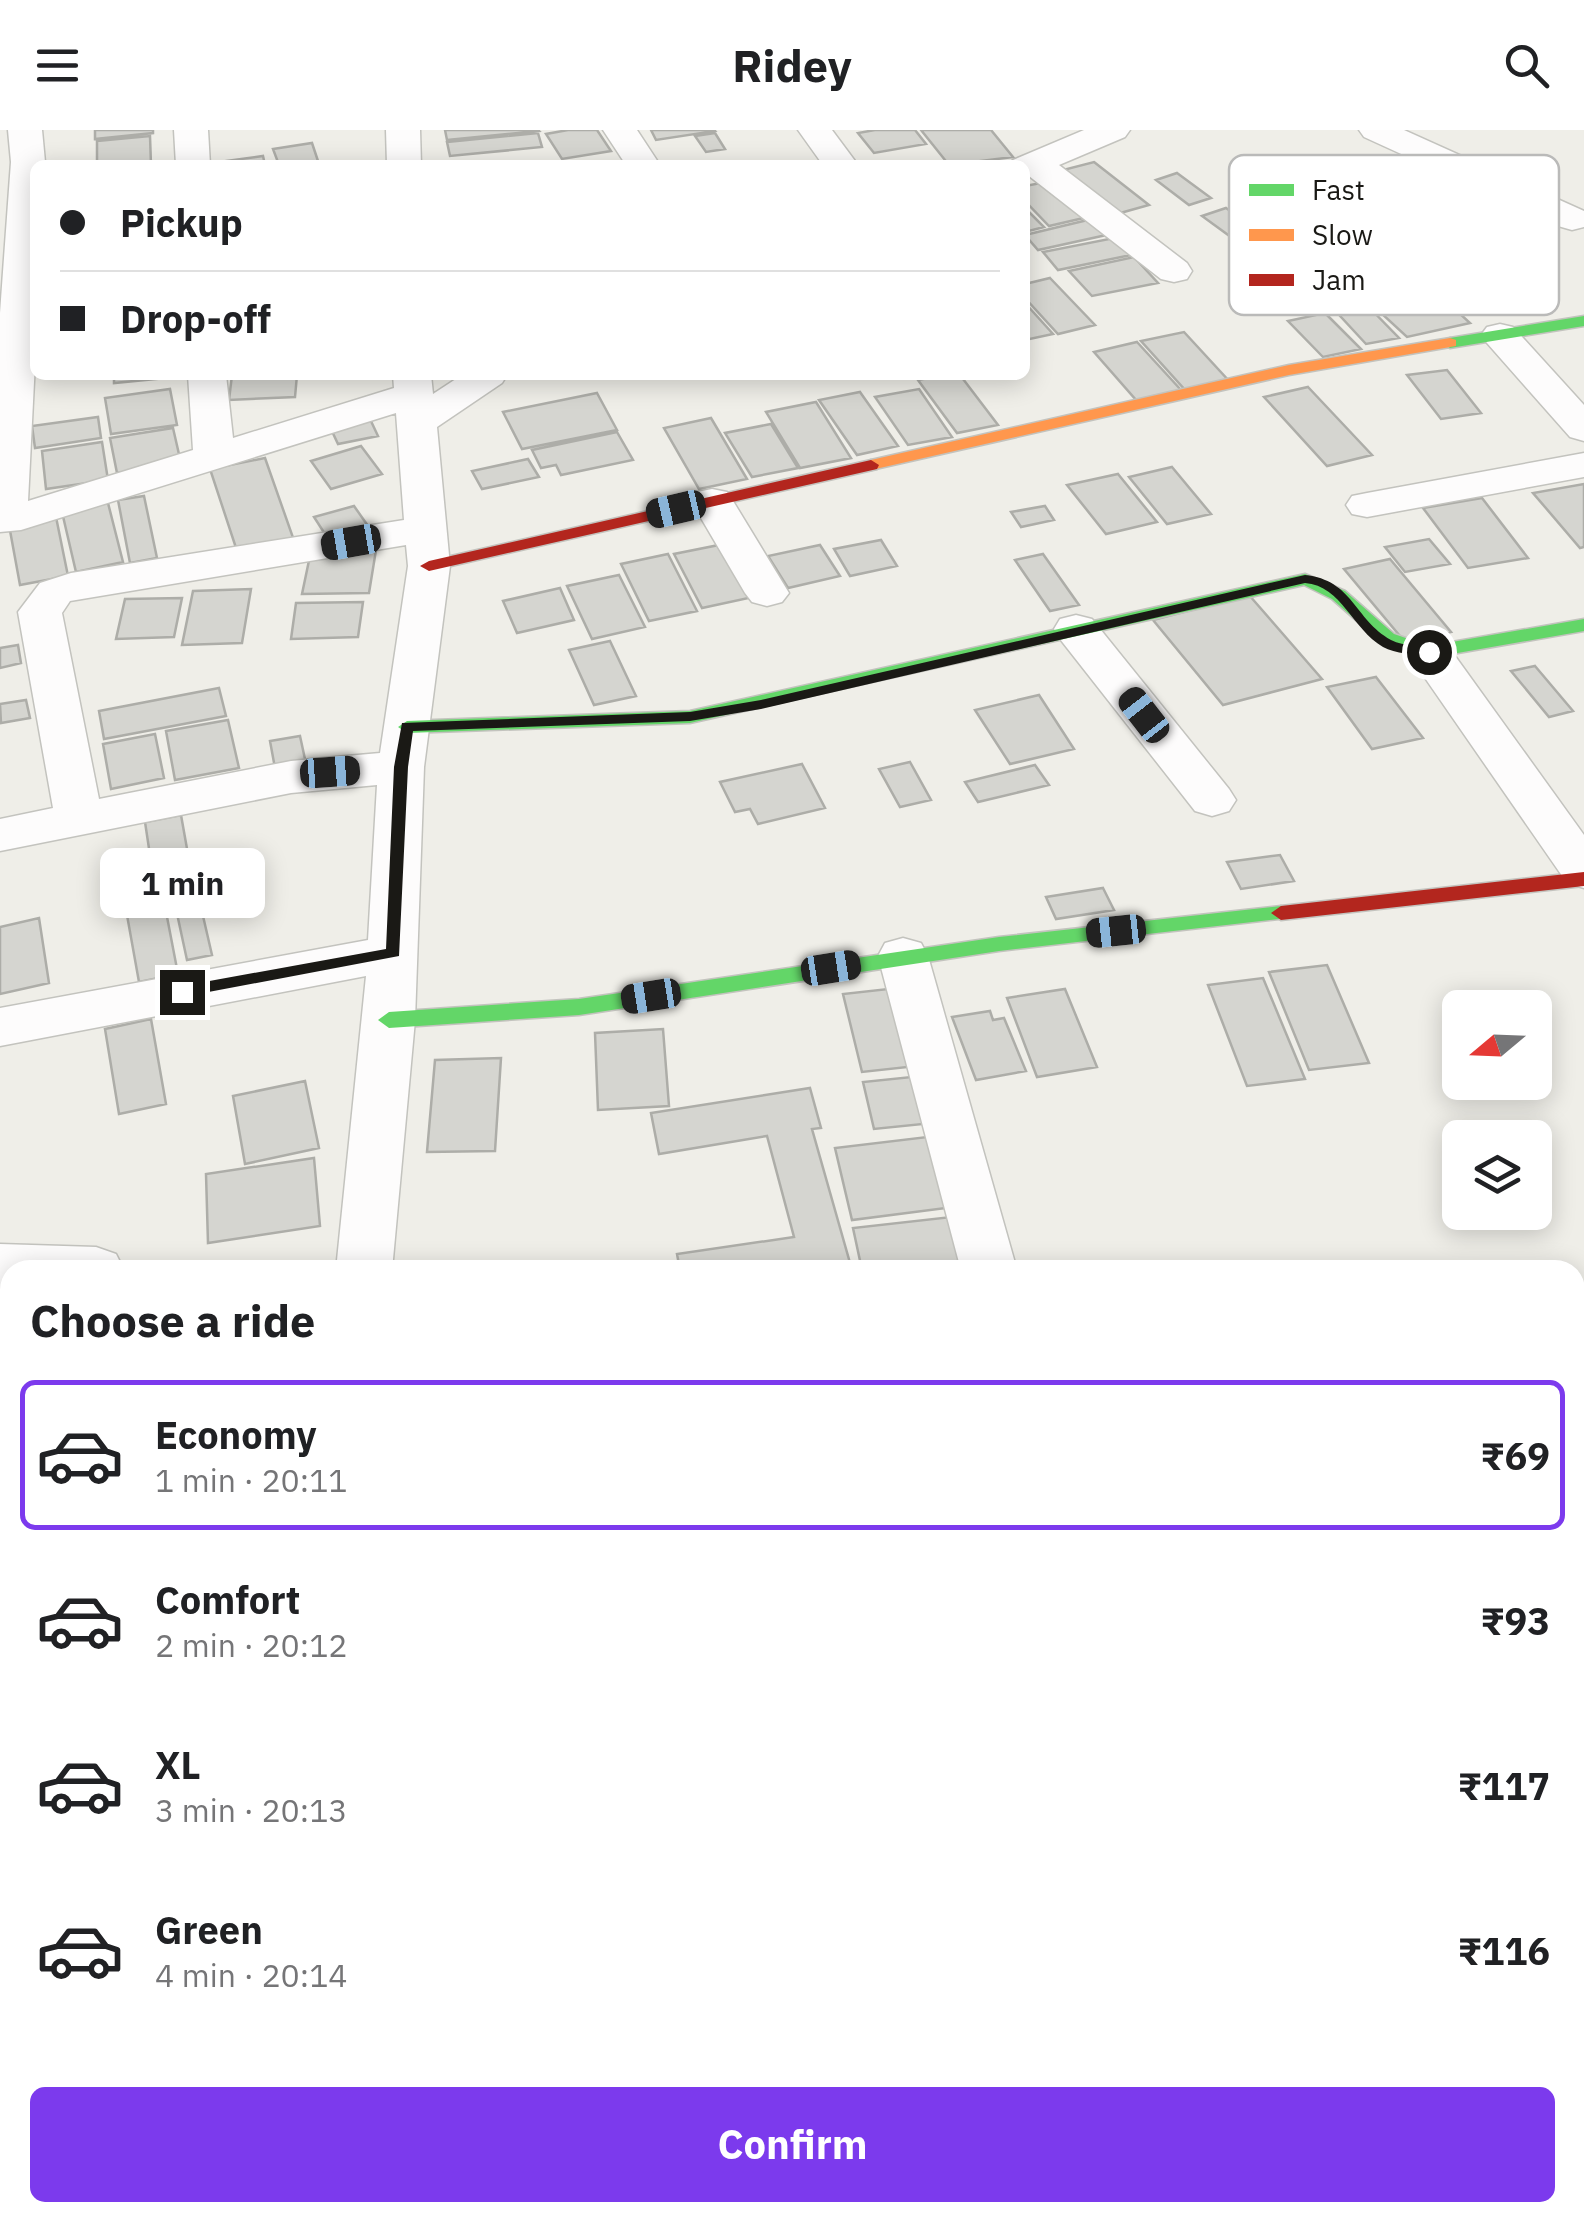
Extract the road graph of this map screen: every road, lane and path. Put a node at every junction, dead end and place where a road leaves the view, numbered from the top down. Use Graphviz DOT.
graph roads {
  1 [pos="25,130"];
  2 [pos="191,130"];
  3 [pos="403,130"];
  4 [pos="620,130"];
  5 [pos="815,130"];
  6 [pos="1022,130"];
  7 [pos="1113,130"];
  8 [pos="1376,130"];
  9 [pos="1431,155"];
  10 [pos="193,160"];
  11 [pos="404,160"];
  12 [pos="639,160"];
  13 [pos="837,160"];
  14 [pos="1036,163"];
  15 [pos="1174,271"];
  16 [pos="1584,321"];
  17 [pos="1500,334"];
  18 [pos="207,380"];
  19 [pos="472,380"];
  20 [pos="414,398"];
  21 [pos="1584,429"];
  22 [pos="214,455"];
  23 [pos="1584,465"];
  24 [pos="712,501"];
  25 [pos="1367,505"];
  26 [pos="427,547"];
  27 [pos="767,593"];
  28 [pos="1584,625"];
  29 [pos="1076,629"];
  30 [pos="1429,652"];
  31 [pos="404,747"];
  32 [pos="1212,800"];
  33 [pos="79,818"];
  34 [pos="0,836"];
  35 [pos="1584,871"];
  36 [pos="1584,879"];
  37 [pos="393,952"];
  38 [pos="903,956"];
  39 [pos="389,1020"];
  40 [pos="0,1028"];
  41 [pos="365,1260"];
  42 [pos="986,1260"];
  1 -- 22 [label="street"];
  2 -- 10 [label="street"];
  3 -- 11 [label="street"];
  4 -- 12 [label="street"];
  5 -- 13 [label="street"];
  6 -- 14 [label="street"];
  7 -- 14 [label="street"];
  8 -- 9 [label="street"];
  14 -- 15 [label="street"];
  16 -- 17 [label="main road"];
  17 -- 21 [label="street"];
  17 -- 24 [label="main road"];
  18 -- 22 [label="street"];
  19 -- 20 [label="street"];
  20 -- 22 [label="street"];
  20 -- 26 [label="street"];
  23 -- 25 [label="street"];
  24 -- 26 [label="main road"];
  24 -- 27 [label="street"];
  26 -- 31 [label="street"];
  26 -- 33 [label="street"];
  28 -- 30 [label="main road"];
  29 -- 30 [label="main road"];
  29 -- 31 [label="main road"];
  29 -- 32 [label="street"];
  30 -- 35 [label="street"];
  31 -- 33 [label="street"];
  31 -- 37 [label="street"];
  33 -- 34 [label="street"];
  36 -- 38 [label="main road"];
  37 -- 39 [label="street"];
  37 -- 40 [label="street"];
  38 -- 39 [label="main road"];
  38 -- 42 [label="street"];
  39 -- 41 [label="street"];
}
